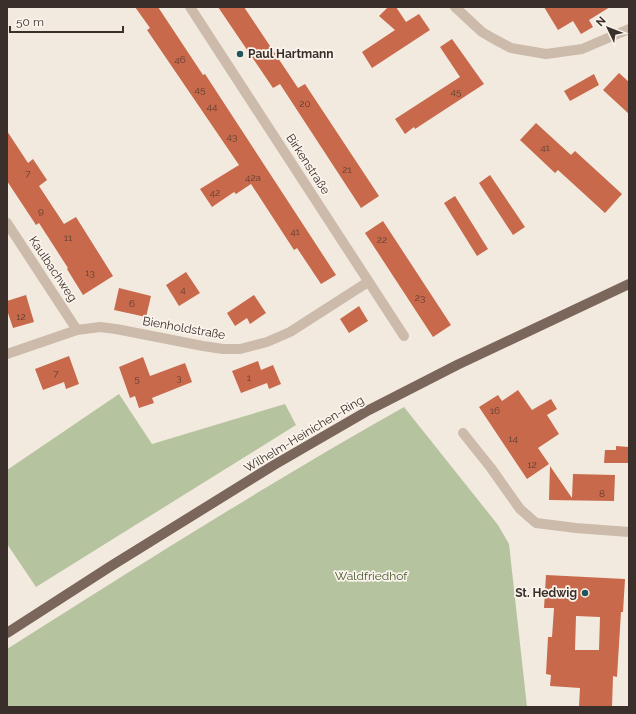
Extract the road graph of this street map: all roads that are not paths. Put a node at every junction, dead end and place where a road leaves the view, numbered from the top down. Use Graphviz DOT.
graph roads {
  1 [pos="190,7"];
  2 [pos="455,7"];
  3 [pos="629,29"];
  4 [pos="7,223"];
  5 [pos="368,282"];
  6 [pos="629,284"];
  7 [pos="78,330"];
  8 [pos="404,336"];
  9 [pos="7,354"];
  10 [pos="463,433"];
  11 [pos="629,532"];
  12 [pos="7,633"];
  1 -- 5 [label="street, Birkenstraße"];
  2 -- 3 [label="street"];
  4 -- 7 [label="street, Kaulbachweg"];
  5 -- 7 [label="street, Bienholdstraße"];
  5 -- 8 [label="street, Birkenstraße"];
  6 -- 12 [label="main road, Wilhelm-Heinichen-Ring"];
  7 -- 9 [label="street, Bienholdstraße"];
  10 -- 11 [label="street"];
}
